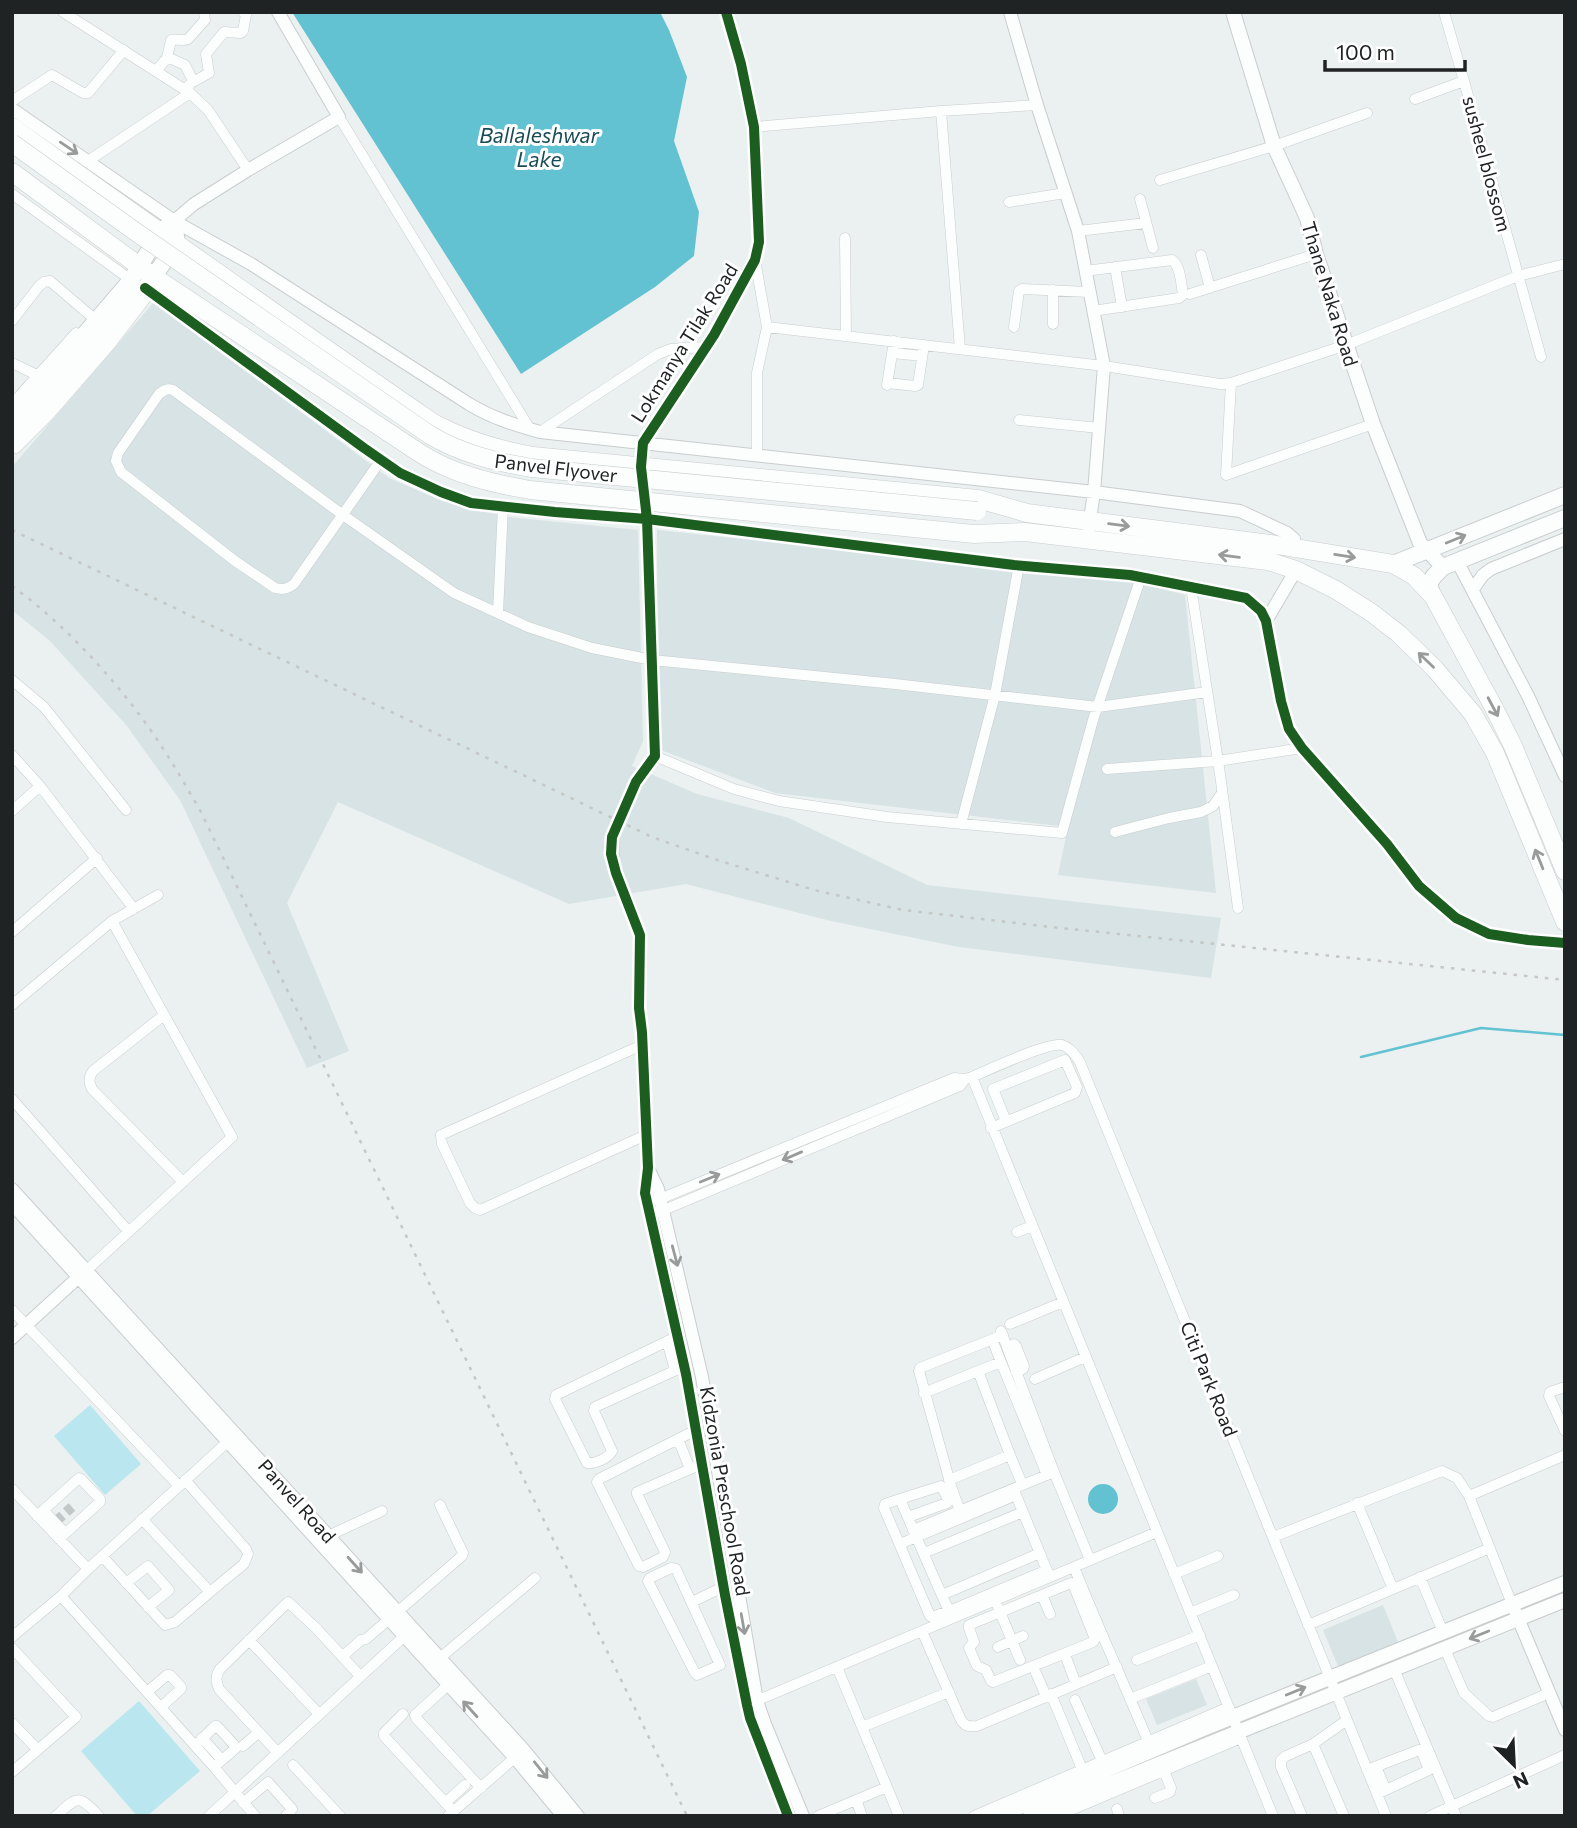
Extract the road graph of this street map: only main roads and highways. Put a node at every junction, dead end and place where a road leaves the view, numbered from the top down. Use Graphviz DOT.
graph roads {
  1 [pos="1233,12"];
  2 [pos="12,127"];
  3 [pos="12,143"];
  4 [pos="12,156"];
  5 [pos="12,172"];
  6 [pos="167,226"];
  7 [pos="177,244"];
  8 [pos="143,278"];
  9 [pos="15,429"];
  10 [pos="1565,495"];
  11 [pos="1027,513"];
  12 [pos="976,516"];
  13 [pos="1565,518"];
  14 [pos="1025,532"];
  15 [pos="1426,551"];
  16 [pos="1393,564"];
  17 [pos="1450,564"];
  18 [pos="1433,596"];
  19 [pos="1565,871"];
  20 [pos="1565,922"];
  21 [pos="1565,1583"];
  22 [pos="1565,1600"];
  23 [pos="998,1816"];
  24 [pos="1030,1816"];
  1 -- 15 [label="main road, Thane Naka Road"];
  2 -- 6 [label="highway"];
  3 -- 12 [label="highway, Panvel Flyover, bridge"];
  4 -- 12 [label="highway, Panvel Flyover"];
  5 -- 8 [label="highway"];
  6 -- 7 [label="highway"];
  6 -- 8 [label="main road"];
  7 -- 8 [label="main road"];
  7 -- 11 [label="highway"];
  8 -- 9 [label="main road"];
  8 -- 14 [label="highway"];
  15 -- 10 [label="main road, one-way"];
  11 -- 12 [label="highway, Panvel Flyover"];
  11 -- 16 [label="highway, one-way"];
  12 -- 14 [label="highway, Panvel Flyover"];
  13 -- 17 [label="main road"];
  20 -- 14 [label="highway, one-way"];
  15 -- 16 [label="main road"];
  15 -- 17 [label="main road, Thane Naka Road"];
  16 -- 18 [label="highway"];
  17 -- 18 [label="main road"];
  18 -- 19 [label="highway, one-way"];
  23 -- 21 [label="main road, one-way"];
  22 -- 24 [label="main road, one-way"];
}
